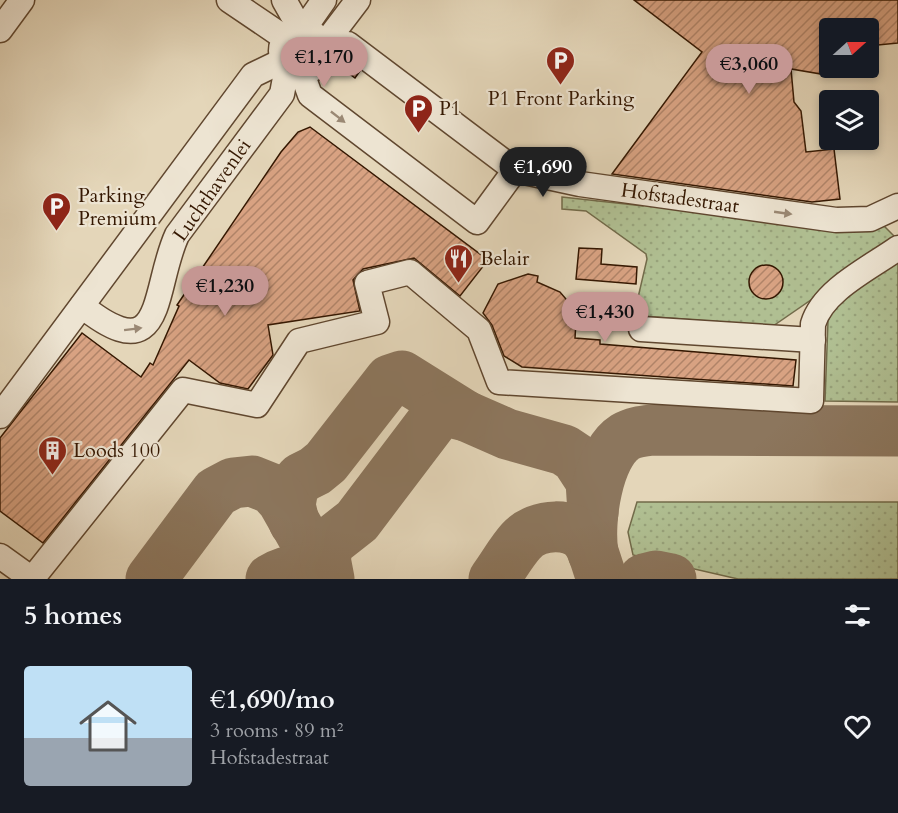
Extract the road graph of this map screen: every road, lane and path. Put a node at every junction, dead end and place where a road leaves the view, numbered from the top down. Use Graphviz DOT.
graph roads {
  1 [pos="22,0"];
  2 [pos="229,0"];
  3 [pos="284,0"];
  4 [pos="324,0"];
  5 [pos="358,0"];
  6 [pos="0,30"];
  7 [pos="323,47"];
  8 [pos="293,50"];
  9 [pos="515,170"];
  10 [pos="898,206"];
  11 [pos="898,248"];
  12 [pos="82,306"];
  13 [pos="641,329"];
  14 [pos="813,340"];
  15 [pos="0,416"];
  16 [pos="0,556"];
  17 [pos="32,579"];
  1 -- 6 [label="street"];
  2 -- 8 [label="street"];
  3 -- 8 [label="street"];
  4 -- 8 [label="street, Luchthavenlei"];
  5 -- 7 [label="street"];
  7 -- 8 [label="street"];
  7 -- 8 [label="street"];
  7 -- 9 [label="street, Hofstadestraat"];
  8 -- 9 [label="street, one-way"];
  8 -- 12 [label="street, Luchthavenlei"];
  12 -- 8 [label="street, Luchthavenlei, one-way"];
  9 -- 10 [label="street, Hofstadestraat, one-way"];
  11 -- 14 [label="street"];
  12 -- 15 [label="street, Luchthavenlei"];
  13 -- 14 [label="street"];
  14 -- 17 [label="street"];
  16 -- 17 [label="street"];
}
